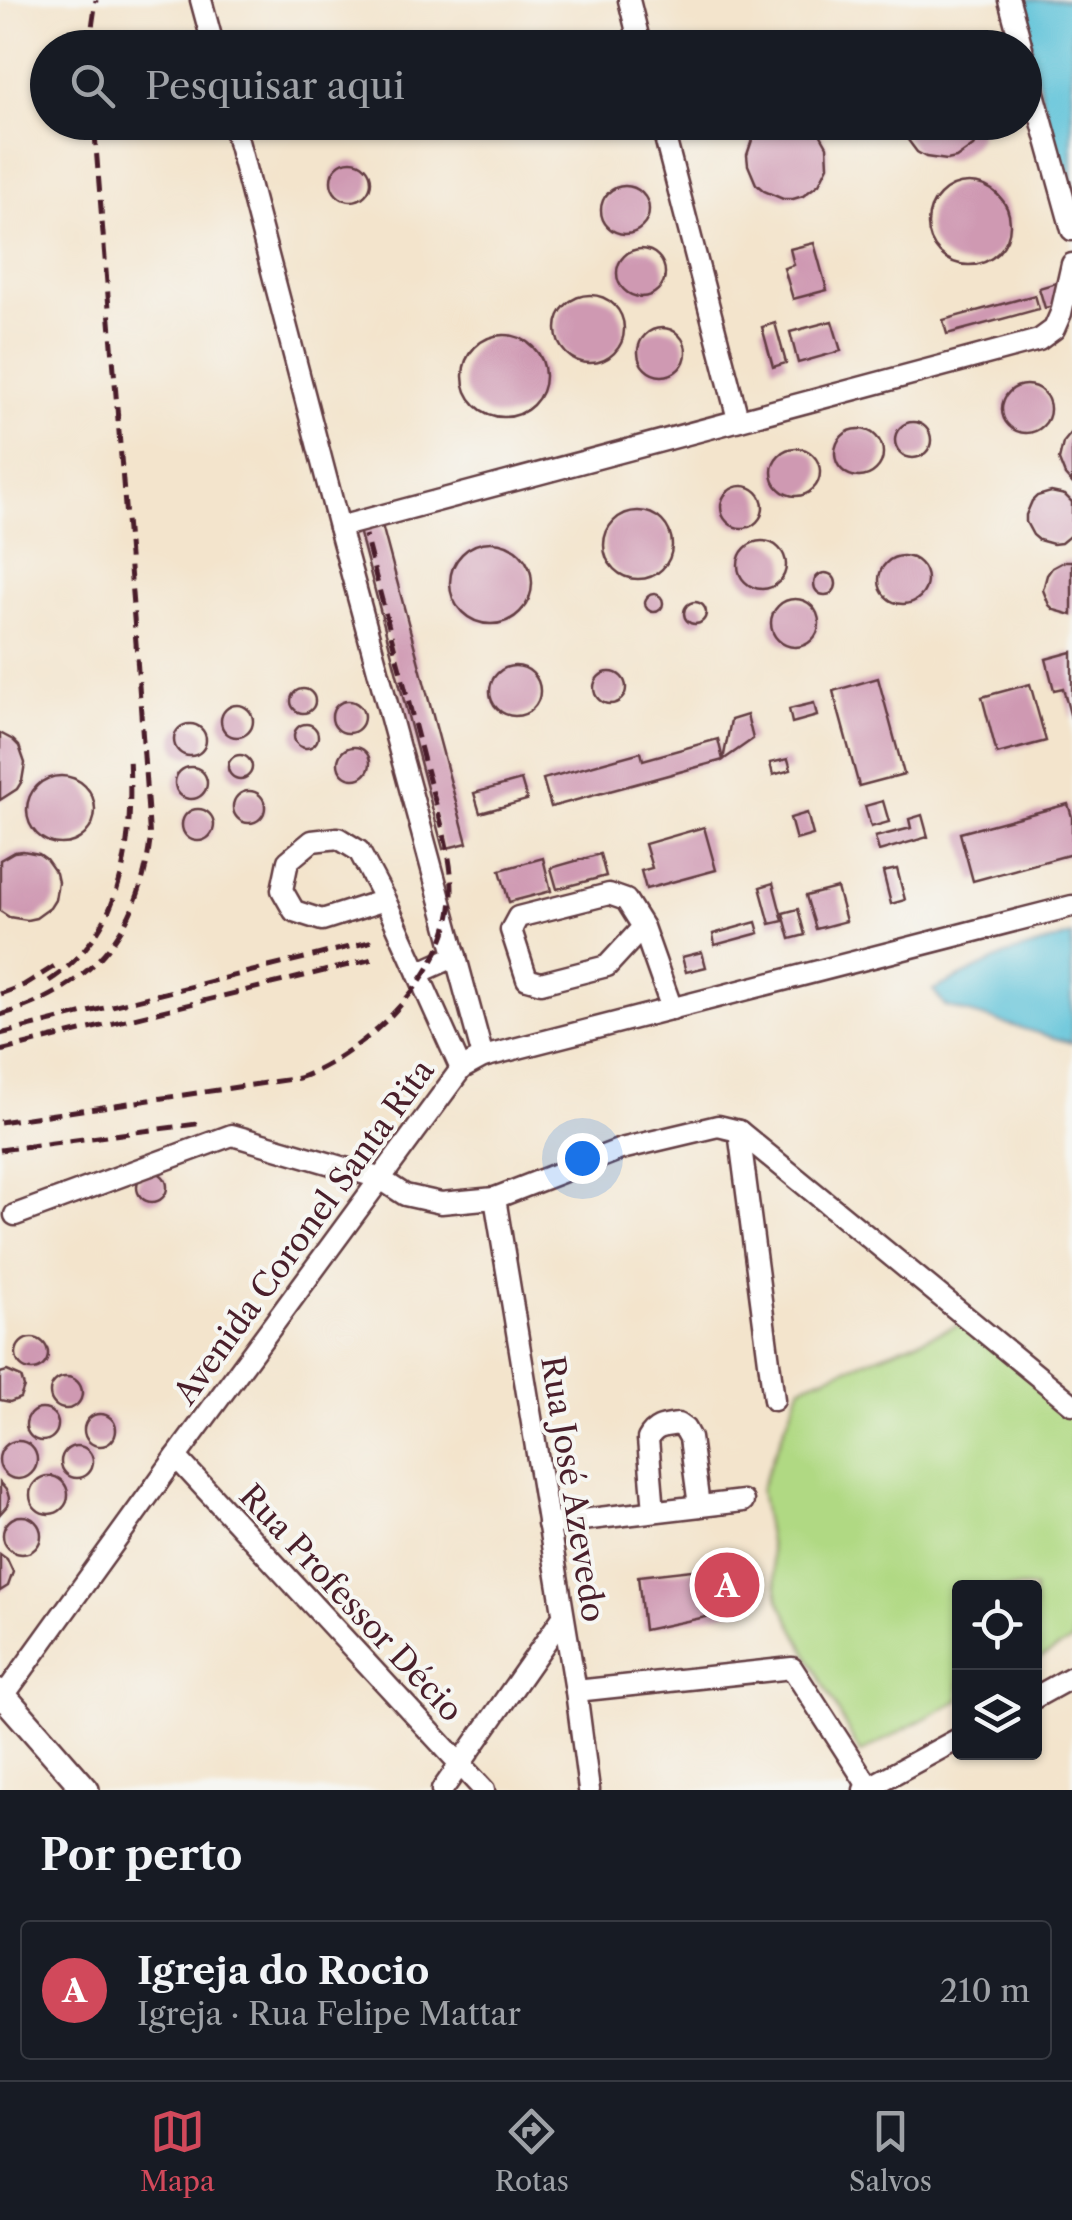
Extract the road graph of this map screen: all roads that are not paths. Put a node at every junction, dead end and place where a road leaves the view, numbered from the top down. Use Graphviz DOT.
graph roads {
  1 [pos="201,0"];
  2 [pos="629,0"];
  3 [pos="1009,0"];
  4 [pos="209,30"];
  5 [pos="637,30"];
  6 [pos="1017,30"];
  7 [pos="1042,122"];
  8 [pos="238,140"];
  9 [pos="666,140"];
  10 [pos="1072,230"];
  11 [pos="1072,264"];
  12 [pos="738,418"];
  13 [pos="338,526"];
  14 [pos="385,900"];
  15 [pos="1072,906"];
  16 [pos="643,927"];
  17 [pos="456,956"];
  18 [pos="418,973"];
  19 [pos="672,1009"];
  20 [pos="484,1057"];
  21 [pos="462,1070"];
  22 [pos="739,1131"];
  23 [pos="379,1178"];
  24 [pos="495,1198"];
  25 [pos="16,1215"];
  26 [pos="774,1400"];
  27 [pos="1072,1404"];
  28 [pos="176,1457"];
  29 [pos="743,1501"];
  30 [pos="699,1506"];
  31 [pos="654,1511"];
  32 [pos="548,1524"];
  33 [pos="563,1617"];
  34 [pos="1072,1678"];
  35 [pos="576,1691"];
  36 [pos="1042,1694"];
  37 [pos="1,1696"];
  38 [pos="952,1742"];
  39 [pos="460,1765"];
  40 [pos="867,1789"];
  41 [pos="86,1790"];
  42 [pos="442,1790"];
  43 [pos="484,1790"];
  44 [pos="589,1790"];
  1 -- 4 [label="street"];
  2 -- 5 [label="street"];
  3 -- 6 [label="street"];
  7 -- 10 [label="street"];
  8 -- 13 [label="street"];
  9 -- 12 [label="street"];
  11 -- 12 [label="street"];
  12 -- 13 [label="street"];
  13 -- 17 [label="street"];
  14 -- 14 [label="street"];
  14 -- 18 [label="street"];
  15 -- 19 [label="street, Avenida Coronel Santa Rita"];
  16 -- 16 [label="street"];
  16 -- 19 [label="street"];
  17 -- 18 [label="street"];
  17 -- 20 [label="street"];
  18 -- 21 [label="street"];
  19 -- 20 [label="street, Avenida Coronel Santa Rita"];
  20 -- 21 [label="street, Avenida Coronel Santa Rita"];
  21 -- 23 [label="street, Avenida Coronel Santa Rita"];
  22 -- 24 [label="street"];
  22 -- 26 [label="street"];
  22 -- 27 [label="street"];
  23 -- 24 [label="street"];
  23 -- 25 [label="street"];
  23 -- 28 [label="street, Avenida Coronel Santa Rita"];
  24 -- 32 [label="street, Rua José Azevedo"];
  28 -- 37 [label="street, Avenida Coronel Santa Rita"];
  28 -- 39 [label="street, Rua Professor Décio"];
  29 -- 30 [label="street"];
  30 -- 31 [label="street"];
  30 -- 31 [label="street"];
  31 -- 32 [label="street"];
  32 -- 33 [label="street, Rua José Azevedo"];
  33 -- 35 [label="street, Rua José Azevedo"];
  33 -- 39 [label="street"];
  34 -- 36 [label="street"];
  35 -- 40 [label="street"];
  35 -- 44 [label="street, Rua José Azevedo"];
  37 -- 41 [label="main road"];
  38 -- 40 [label="street"];
  39 -- 42 [label="street"];
  39 -- 43 [label="street, Rua Professor Décio"];
}
